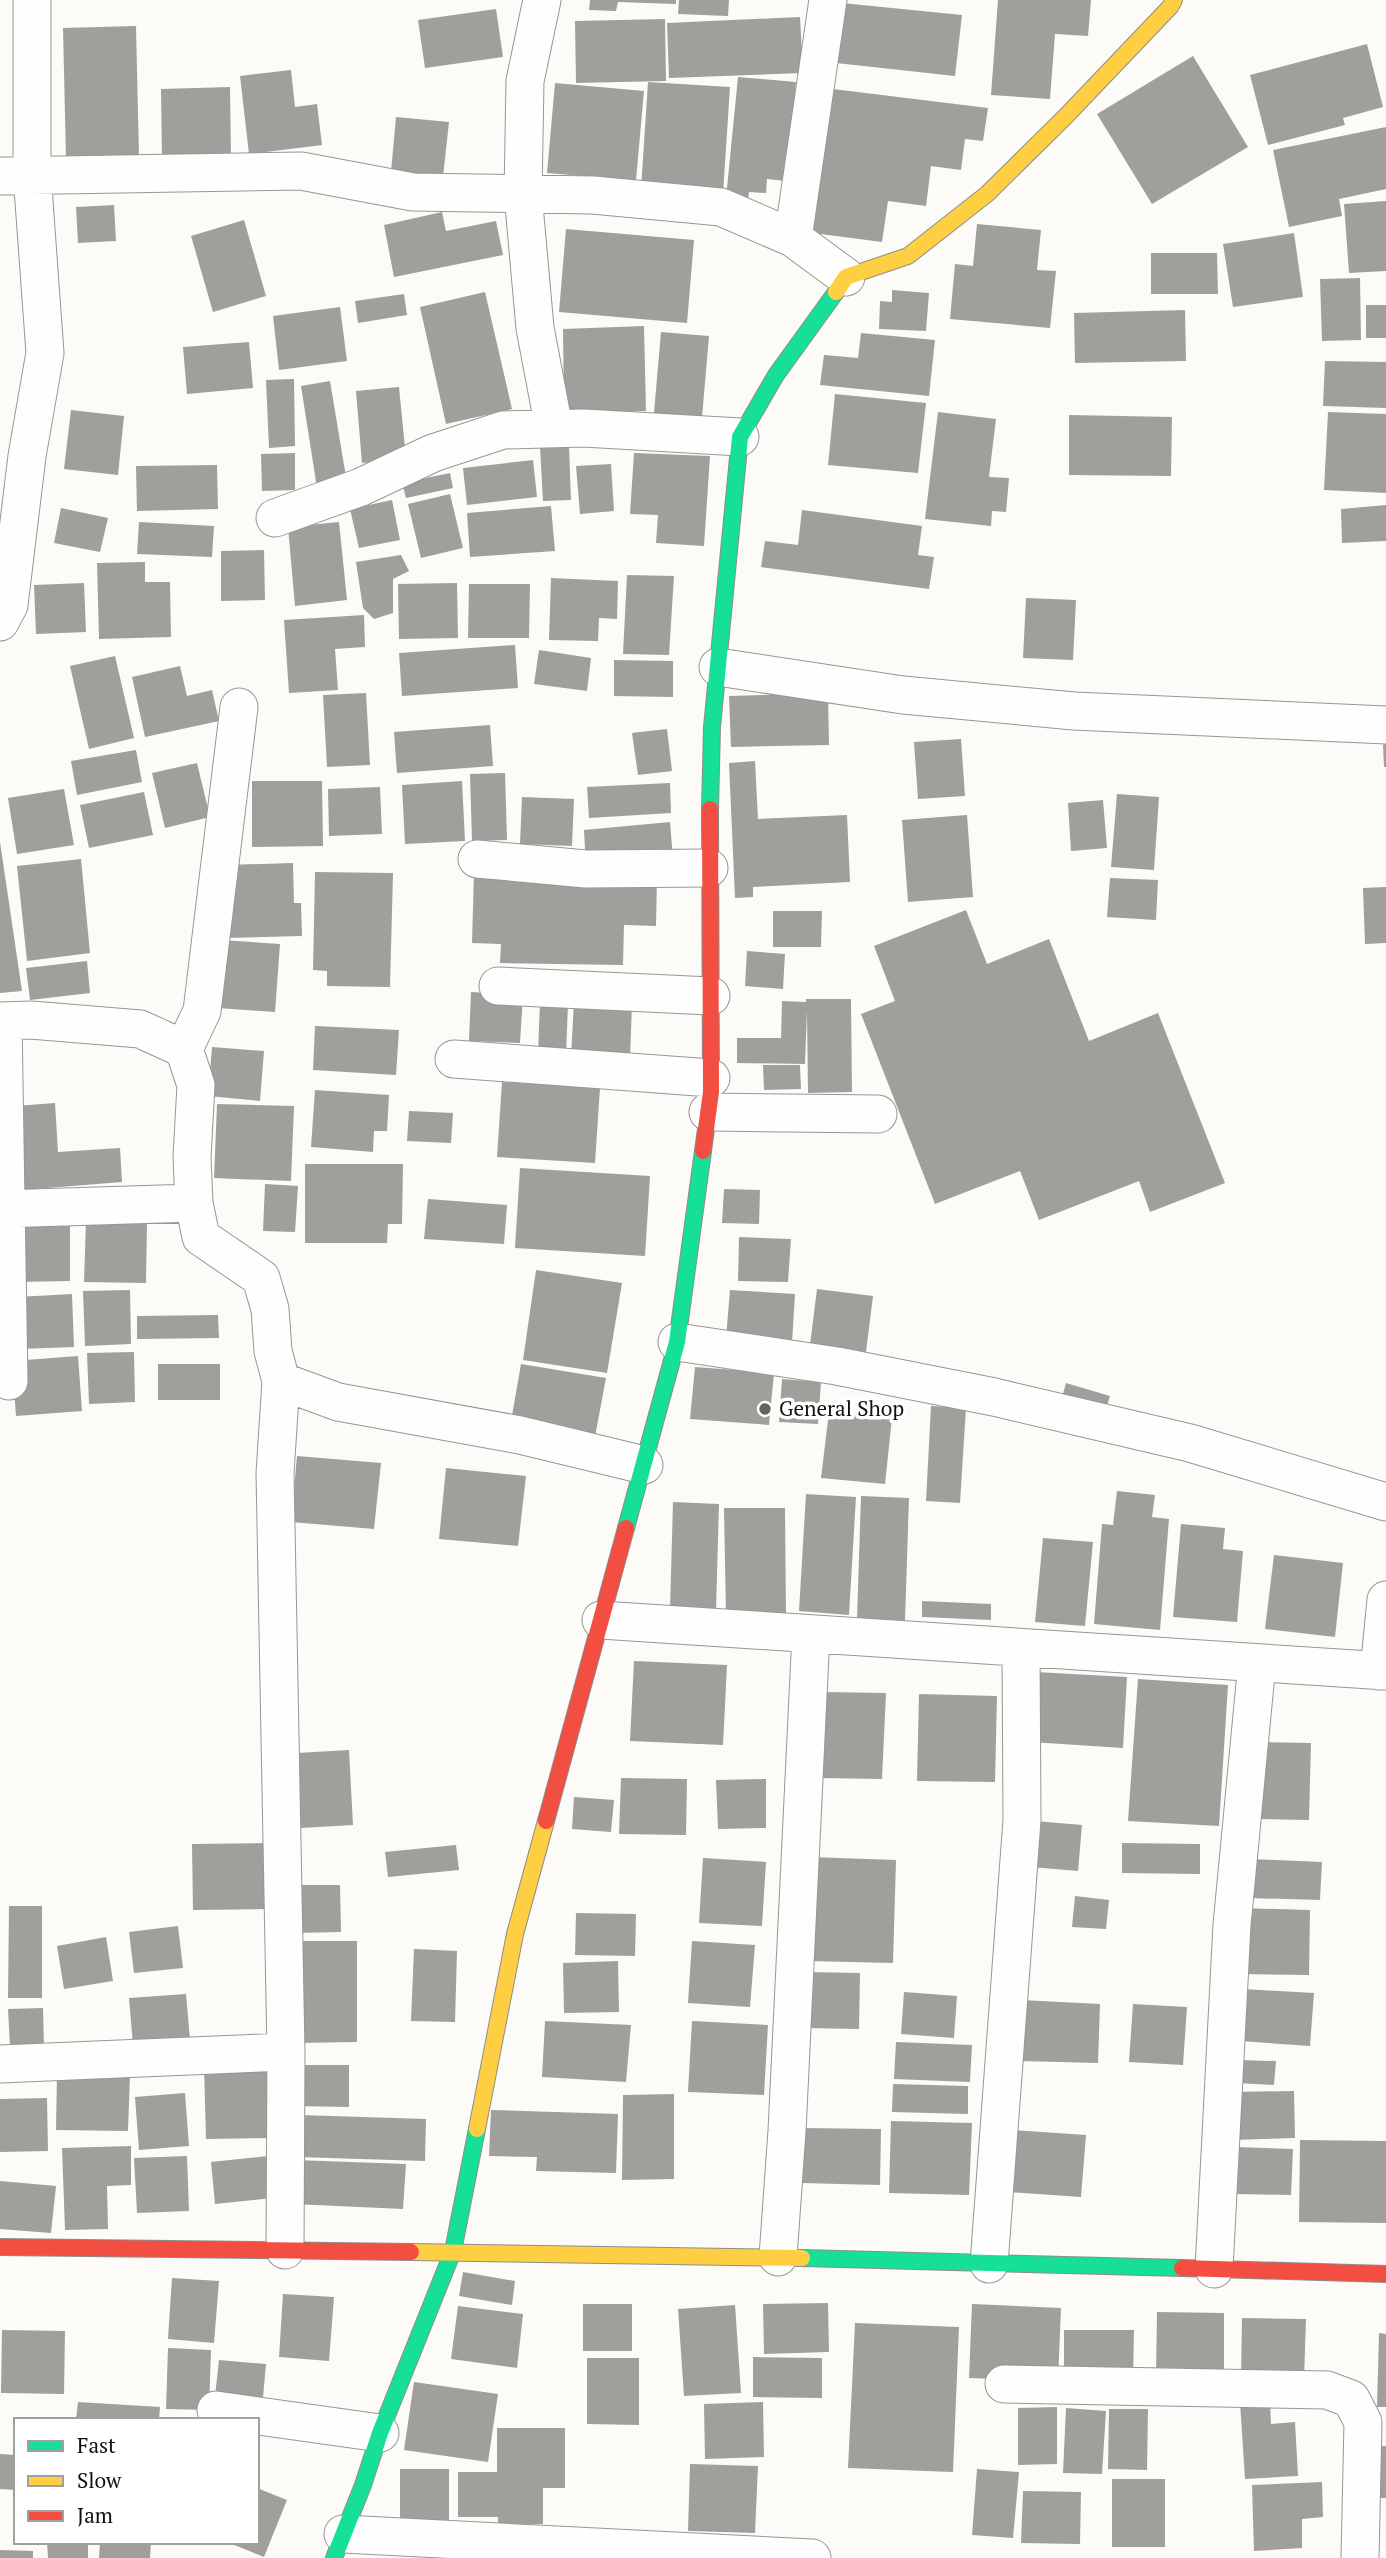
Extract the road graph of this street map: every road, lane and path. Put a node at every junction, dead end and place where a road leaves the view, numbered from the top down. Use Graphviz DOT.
graph roads {
  1 [pos="32,0"];
  2 [pos="541,0"];
  3 [pos="828,0"];
  4 [pos="1174,0"];
  5 [pos="16,175"];
  6 [pos="523,194"];
  7 [pos="793,238"];
  8 [pos="846,277"];
  9 [pos="548,427"];
  10 [pos="740,437"];
  11 [pos="275,518"];
  12 [pos="0,622"];
  13 [pos="718,667"];
  14 [pos="239,707"];
  15 [pos="1386,725"];
  16 [pos="477,859"];
  17 [pos="709,868"];
  18 [pos="498,986"];
  19 [pos="711,996"];
  20 [pos="2,1021"];
  21 [pos="184,1049"];
  22 [pos="454,1059"];
  23 [pos="710,1095"];
  24 [pos="878,1114"];
  25 [pos="194,1203"];
  26 [pos="3,1209"];
  27 [pos="677,1342"];
  28 [pos="9,1381"];
  29 [pos="281,1381"];
  30 [pos="644,1465"];
  31 [pos="1386,1502"];
  32 [pos="1386,1600"];
  33 [pos="601,1620"];
  34 [pos="811,1634"];
  35 [pos="1021,1648"];
  36 [pos="1257,1663"];
  37 [pos="1382,1671"];
  38 [pos="286,2052"];
  39 [pos="0,2064"];
  40 [pos="0,2247"];
  41 [pos="285,2250"];
  42 [pos="453,2251"];
  43 [pos="778,2257"];
  44 [pos="989,2264"];
  45 [pos="1214,2269"];
  46 [pos="1386,2274"];
  47 [pos="1004,2384"];
  48 [pos="216,2410"];
  49 [pos="380,2433"];
  50 [pos="338,2546"];
  51 [pos="634,2554"];
  52 [pos="748,2557"];
  53 [pos="812,2558"];
  54 [pos="1360,2558"];
  1 -- 5 [label="street"];
  2 -- 6 [label="street"];
  3 -- 7 [label="street"];
  4 -- 8 [label="main road"];
  5 -- 6 [label="street"];
  5 -- 12 [label="street"];
  6 -- 7 [label="street"];
  6 -- 9 [label="street"];
  7 -- 8 [label="street"];
  8 -- 10 [label="main road"];
  9 -- 10 [label="street"];
  9 -- 11 [label="street"];
  10 -- 13 [label="main road"];
  13 -- 15 [label="street"];
  13 -- 17 [label="main road"];
  14 -- 21 [label="street"];
  16 -- 17 [label="street"];
  17 -- 19 [label="main road"];
  18 -- 19 [label="street"];
  19 -- 23 [label="main road"];
  20 -- 21 [label="street"];
  20 -- 26 [label="street"];
  21 -- 25 [label="street"];
  22 -- 23 [label="street"];
  23 -- 24 [label="street"];
  23 -- 27 [label="main road"];
  25 -- 26 [label="street"];
  25 -- 29 [label="street"];
  26 -- 28 [label="street"];
  27 -- 30 [label="main road"];
  27 -- 31 [label="street"];
  29 -- 30 [label="street"];
  29 -- 38 [label="street"];
  30 -- 33 [label="main road"];
  32 -- 37 [label="street"];
  33 -- 34 [label="street"];
  33 -- 42 [label="main road"];
  34 -- 35 [label="street"];
  34 -- 43 [label="street"];
  35 -- 36 [label="street"];
  35 -- 44 [label="street"];
  36 -- 37 [label="street"];
  36 -- 45 [label="street"];
  38 -- 39 [label="street"];
  38 -- 41 [label="street"];
  40 -- 41 [label="main road"];
  41 -- 42 [label="main road"];
  42 -- 43 [label="main road"];
  42 -- 49 [label="main road"];
  43 -- 44 [label="main road"];
  44 -- 45 [label="main road"];
  45 -- 46 [label="main road"];
  47 -- 54 [label="street"];
  48 -- 49 [label="street"];
  49 -- 50 [label="main road"];
  50 -- 51 [label="street"];
  51 -- 52 [label="street"];
  52 -- 53 [label="street"];
}
